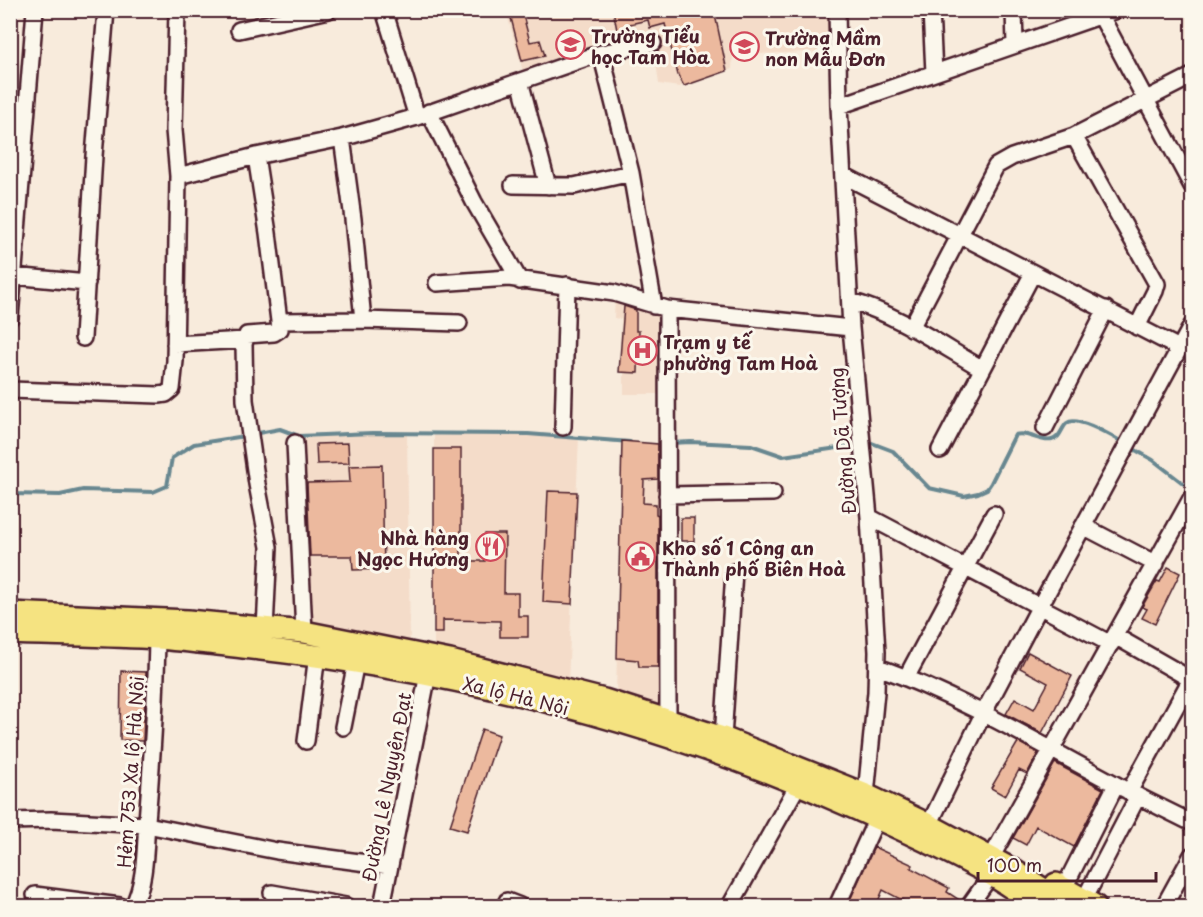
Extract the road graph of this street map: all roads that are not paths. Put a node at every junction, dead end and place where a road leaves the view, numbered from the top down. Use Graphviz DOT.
graph roads {
  1 [pos="35,10"];
  2 [pos="106,10"];
  3 [pos="177,10"];
  4 [pos="329,10"];
  5 [pos="384,10"];
  6 [pos="837,10"];
  7 [pos="931,10"];
  8 [pos="1014,10"];
  9 [pos="1118,10"];
  10 [pos="1101,13"];
  11 [pos="239,30"];
  12 [pos="653,43"];
  13 [pos="1015,45"];
  14 [pos="601,53"];
  15 [pos="934,73"];
  16 [pos="1192,76"];
  17 [pos="520,81"];
  18 [pos="1147,99"];
  19 [pos="838,106"];
  20 [pos="423,114"];
  21 [pos="1074,136"];
  22 [pos="342,138"];
  23 [pos="256,156"];
  24 [pos="631,173"];
  25 [pos="843,175"];
  26 [pos="178,176"];
  27 [pos="513,185"];
  28 [pos="548,186"];
  29 [pos="1192,186"];
  30 [pos="15,202"];
  31 [pos="960,236"];
  32 [pos="1032,273"];
  33 [pos="14,276"];
  34 [pos="520,281"];
  35 [pos="87,283"];
  36 [pos="437,283"];
  37 [pos="567,285"];
  38 [pos="850,301"];
  39 [pos="661,307"];
  40 [pos="1106,309"];
  41 [pos="10,318"];
  42 [pos="363,320"];
  43 [pos="280,321"];
  44 [pos="459,323"];
  45 [pos="1192,325"];
  46 [pos="1137,327"];
  47 [pos="851,328"];
  48 [pos="911,328"];
  49 [pos="83,338"];
  50 [pos="244,340"];
  51 [pos="175,344"];
  52 [pos="1179,348"];
  53 [pos="981,368"];
  54 [pos="10,390"];
  55 [pos="563,427"];
  56 [pos="1045,428"];
  57 [pos="295,443"];
  58 [pos="940,450"];
  59 [pos="772,493"];
  60 [pos="666,495"];
  61 [pos="1192,497"];
  62 [pos="994,514"];
  63 [pos="869,517"];
  64 [pos="1083,526"];
  65 [pos="1156,564"];
  66 [pos="964,566"];
  67 [pos="734,572"];
  68 [pos="1040,606"];
  69 [pos="10,612"];
  70 [pos="265,629"];
  71 [pos="304,632"];
  72 [pos="10,633"];
  73 [pos="157,638"];
  74 [pos="1113,640"];
  75 [pos="317,655"];
  76 [pos="356,662"];
  77 [pos="434,666"];
  78 [pos="878,668"];
  79 [pos="906,678"];
  80 [pos="1192,680"];
  81 [pos="983,714"];
  82 [pos="668,719"];
  83 [pos="343,727"];
  84 [pos="723,738"];
  85 [pos="306,741"];
  86 [pos="1053,750"];
  87 [pos="800,783"];
  88 [pos="1128,791"];
  89 [pos="866,795"];
  90 [pos="877,818"];
  91 [pos="10,821"];
  92 [pos="1192,823"];
  93 [pos="147,825"];
  94 [pos="929,825"];
  95 [pos="1192,855"];
  96 [pos="389,866"];
  97 [pos="1000,872"];
  98 [pos="272,893"];
  99 [pos="35,895"];
  100 [pos="1067,900"];
  101 [pos="120,906"];
  102 [pos="133,906"];
  103 [pos="346,906"];
  104 [pos="382,906"];
  105 [pos="730,906"];
  106 [pos="837,906"];
  107 [pos="969,906"];
  108 [pos="1021,906"];
  109 [pos="1164,906"];
  1 -- 30 [label="street"];
  2 -- 35 [label="street"];
  3 -- 26 [label="street"];
  4 -- 11 [label="street"];
  5 -- 20 [label="street"];
  6 -- 19 [label="street, Đường Dã Tượng"];
  7 -- 15 [label="street"];
  8 -- 13 [label="street"];
  9 -- 10 [label="street"];
  10 -- 13 [label="street"];
  10 -- 18 [label="street"];
  12 -- 14 [label="street"];
  13 -- 15 [label="street"];
  14 -- 17 [label="street"];
  14 -- 24 [label="street"];
  15 -- 19 [label="street"];
  16 -- 18 [label="street"];
  17 -- 20 [label="street"];
  17 -- 28 [label="street"];
  18 -- 21 [label="street"];
  18 -- 29 [label="street"];
  19 -- 25 [label="street, Đường Dã Tượng"];
  20 -- 22 [label="street"];
  20 -- 34 [label="street"];
  21 -- 31 [label="street"];
  21 -- 46 [label="street"];
  22 -- 23 [label="street"];
  22 -- 42 [label="street"];
  23 -- 26 [label="street"];
  23 -- 43 [label="street"];
  24 -- 28 [label="street"];
  24 -- 39 [label="street"];
  25 -- 31 [label="street"];
  25 -- 38 [label="street, Đường Dã Tượng"];
  26 -- 51 [label="street"];
  27 -- 28 [label="street"];
  30 -- 33 [label="street"];
  31 -- 32 [label="street"];
  31 -- 48 [label="street"];
  32 -- 40 [label="street"];
  32 -- 53 [label="street"];
  33 -- 35 [label="street"];
  33 -- 41 [label="street"];
  34 -- 36 [label="street"];
  34 -- 37 [label="street"];
  35 -- 49 [label="street"];
  37 -- 39 [label="street"];
  37 -- 55 [label="street"];
  38 -- 47 [label="street, Đường Dã Tượng"];
  38 -- 48 [label="street"];
  39 -- 47 [label="street"];
  39 -- 60 [label="street"];
  40 -- 46 [label="street"];
  40 -- 56 [label="street"];
  42 -- 43 [label="street"];
  42 -- 44 [label="street"];
  43 -- 50 [label="street"];
  45 -- 52 [label="street"];
  46 -- 52 [label="street"];
  47 -- 63 [label="street, Đường Dã Tượng"];
  48 -- 53 [label="street"];
  50 -- 51 [label="street"];
  50 -- 70 [label="street"];
  51 -- 54 [label="street"];
  52 -- 64 [label="street"];
  53 -- 58 [label="street"];
  57 -- 71 [label="street"];
  59 -- 60 [label="street"];
  60 -- 82 [label="street"];
  61 -- 65 [label="street"];
  62 -- 66 [label="street"];
  63 -- 66 [label="street"];
  63 -- 78 [label="street, Đường Dã Tượng"];
  64 -- 65 [label="street"];
  64 -- 68 [label="street"];
  65 -- 74 [label="street"];
  66 -- 68 [label="street"];
  66 -- 79 [label="street"];
  67 -- 84 [label="street"];
  68 -- 74 [label="street"];
  68 -- 81 [label="street"];
  69 -- 70 [label="highway, Xa lộ Hà Nội"];
  70 -- 71 [label="highway, Xa lộ Hà Nội"];
  71 -- 77 [label="highway, Xa lộ Hà Nội"];
  72 -- 73 [label="highway, Xa lộ Hà Nội"];
  73 -- 75 [label="highway, Xa lộ Hà Nội"];
  73 -- 93 [label="street, Hẻm 753 Xa lộ Hà Nội"];
  74 -- 80 [label="street"];
  74 -- 86 [label="street"];
  75 -- 76 [label="highway, Xa lộ Hà Nội"];
  75 -- 85 [label="street"];
  76 -- 77 [label="highway, Xa lộ Hà Nội"];
  76 -- 83 [label="street"];
  77 -- 82 [label="highway"];
  77 -- 87 [label="highway, Xa lộ Hà Nội"];
  77 -- 96 [label="street, Đường Lê Nguyên Đạt"];
  78 -- 79 [label="street"];
  78 -- 89 [label="street, Đường Dã Tượng"];
  79 -- 81 [label="street"];
  80 -- 88 [label="street"];
  81 -- 86 [label="street"];
  81 -- 94 [label="street"];
  82 -- 84 [label="highway"];
  84 -- 89 [label="highway"];
  86 -- 88 [label="street"];
  86 -- 97 [label="street"];
  87 -- 90 [label="highway, Xa lộ Hà Nội"];
  87 -- 105 [label="street"];
  88 -- 92 [label="street"];
  88 -- 100 [label="street"];
  88 -- 100 [label="street"];
  89 -- 94 [label="highway"];
  90 -- 97 [label="highway, Xa lộ Hà Nội"];
  90 -- 106 [label="street"];
  91 -- 93 [label="street"];
  93 -- 96 [label="street"];
  93 -- 102 [label="street, Hẻm 753 Xa lộ Hà Nội"];
  94 -- 97 [label="highway"];
  95 -- 109 [label="street"];
  96 -- 104 [label="street, Đường Lê Nguyên Đạt"];
  97 -- 100 [label="highway"];
  97 -- 107 [label="street"];
  97 -- 108 [label="highway, Xa lộ Hà Nội"];
  98 -- 103 [label="street"];
  99 -- 101 [label="street"];
}
